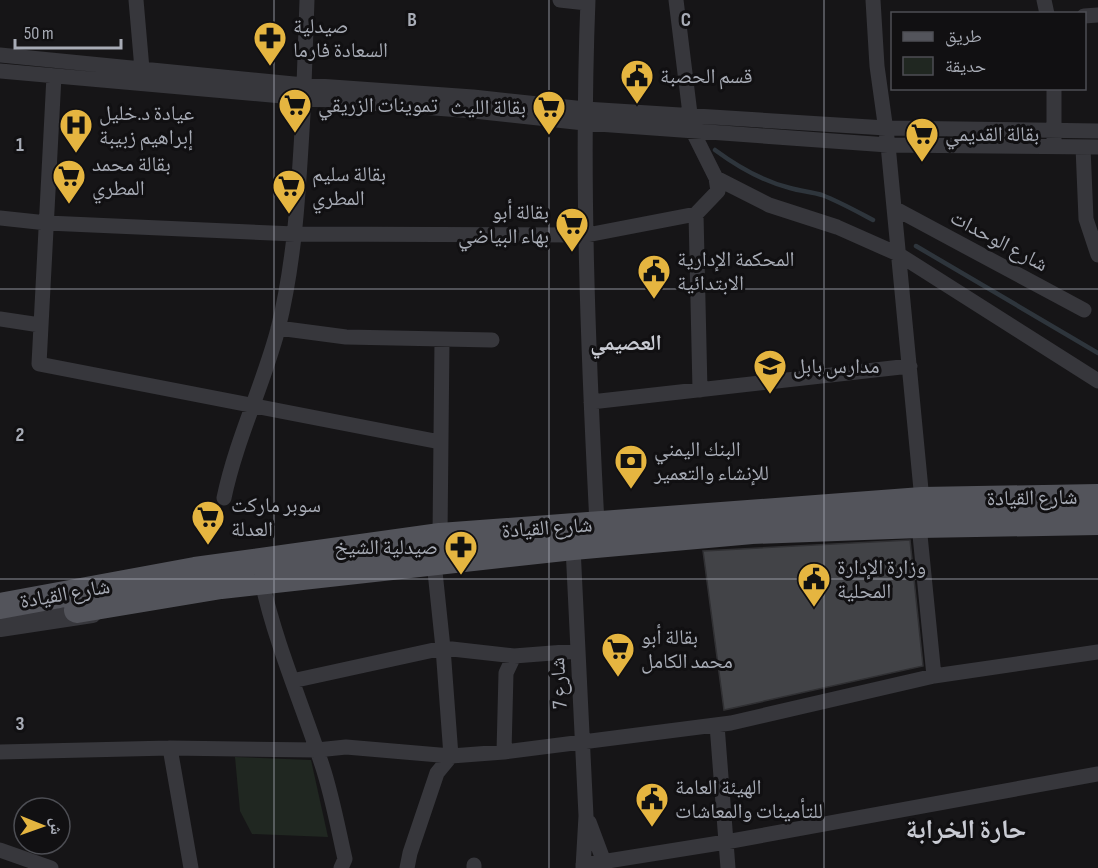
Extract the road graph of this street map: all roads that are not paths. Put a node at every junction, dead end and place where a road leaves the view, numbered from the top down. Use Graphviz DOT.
graph roads {
  1 [pos="136,0"];
  2 [pos="307,0"];
  3 [pos="560,0"];
  4 [pos="676,0"];
  5 [pos="873,0"];
  6 [pos="587,1"];
  7 [pos="0,55"];
  8 [pos="885,67"];
  9 [pos="142,69"];
  10 [pos="0,70"];
  11 [pos="54,76"];
  12 [pos="1054,90"];
  13 [pos="304,92"];
  14 [pos="585,116"];
  15 [pos="691,122"];
  16 [pos="886,128"];
  17 [pos="1054,131"];
  18 [pos="1098,131"];
  19 [pos="888,145"];
  20 [pos="1054,147"];
  21 [pos="1090,147"];
  22 [pos="716,178"];
  23 [pos="894,208"];
  24 [pos="696,214"];
  25 [pos="0,218"];
  26 [pos="47,223"];
  27 [pos="296,234"];
  28 [pos="587,235"];
  29 [pos="898,254"];
  30 [pos="1098,255"];
  31 [pos="1084,310"];
  32 [pos="0,319"];
  33 [pos="40,325"];
  34 [pos="278,328"];
  35 [pos="442,340"];
  36 [pos="492,340"];
  37 [pos="910,366"];
  38 [pos="1098,381"];
  39 [pos="700,390"];
  40 [pos="591,402"];
  41 [pos="253,407"];
  42 [pos="440,442"];
  43 [pos="1098,497"];
  44 [pos="224,498"];
  45 [pos="920,513"];
  46 [pos="1098,522"];
  47 [pos="597,524"];
  48 [pos="440,536"];
  49 [pos="573,547"];
  50 [pos="434,562"];
  51 [pos="219,577"];
  52 [pos="262,582"];
  53 [pos="0,593"];
  54 [pos="0,606"];
  55 [pos="0,622"];
  56 [pos="0,627"];
  57 [pos="443,648"];
  58 [pos="578,651"];
  59 [pos="1098,652"];
  60 [pos="514,656"];
  61 [pos="934,676"];
  62 [pos="292,681"];
  63 [pos="717,725"];
  64 [pos="583,743"];
  65 [pos="170,748"];
  66 [pos="316,750"];
  67 [pos="0,752"];
  68 [pos="504,752"];
  69 [pos="451,756"];
  70 [pos="1098,774"];
  71 [pos="586,816"];
  72 [pos="726,843"];
  73 [pos="0,850"];
  74 [pos="604,865"];
  75 [pos="583,867"];
  76 [pos="51,868"];
  77 [pos="191,868"];
  78 [pos="341,868"];
  79 [pos="407,868"];
  80 [pos="728,868"];
  1 -- 9 [label="street"];
  2 -- 13 [label="street"];
  3 -- 6 [label="street"];
  4 -- 15 [label="street"];
  5 -- 8 [label="street"];
  6 -- 14 [label="street"];
  7 -- 9 [label="street"];
  8 -- 16 [label="street"];
  9 -- 13 [label="street"];
  10 -- 11 [label="street"];
  11 -- 13 [label="street"];
  11 -- 26 [label="street"];
  12 -- 17 [label="street"];
  13 -- 14 [label="street"];
  13 -- 27 [label="street"];
  14 -- 15 [label="street"];
  14 -- 28 [label="street"];
  15 -- 16 [label="street"];
  15 -- 19 [label="street"];
  15 -- 22 [label="street"];
  16 -- 17 [label="street"];
  16 -- 19 [label="street"];
  17 -- 18 [label="street"];
  17 -- 20 [label="street"];
  19 -- 20 [label="street"];
  19 -- 23 [label="street"];
  20 -- 21 [label="street"];
  21 -- 30 [label="street"];
  22 -- 24 [label="street"];
  22 -- 29 [label="street"];
  23 -- 29 [label="street"];
  23 -- 31 [label="street, شارع الوحدات"];
  24 -- 28 [label="street"];
  24 -- 39 [label="street"];
  25 -- 26 [label="street"];
  26 -- 27 [label="street"];
  26 -- 33 [label="street"];
  27 -- 28 [label="street"];
  27 -- 34 [label="street"];
  28 -- 40 [label="street"];
  29 -- 37 [label="street"];
  29 -- 38 [label="street"];
  32 -- 33 [label="street"];
  33 -- 41 [label="street"];
  34 -- 35 [label="street"];
  34 -- 41 [label="street"];
  35 -- 36 [label="street"];
  35 -- 42 [label="street"];
  37 -- 39 [label="street"];
  37 -- 45 [label="street"];
  39 -- 40 [label="street"];
  40 -- 47 [label="street"];
  41 -- 42 [label="street"];
  41 -- 44 [label="street"];
  42 -- 48 [label="street"];
  43 -- 45 [label="main road, شارع القيادة"];
  45 -- 46 [label="main road, شارع القيادة"];
  45 -- 47 [label="main road, شارع القيادة"];
  45 -- 49 [label="main road, شارع القيادة"];
  45 -- 61 [label="street"];
  47 -- 48 [label="main road, شارع القيادة"];
  48 -- 51 [label="main road, شارع القيادة"];
  49 -- 50 [label="main road, شارع القيادة"];
  49 -- 58 [label="street, شارع 7"];
  50 -- 52 [label="main road, شارع القيادة"];
  50 -- 57 [label="street"];
  51 -- 52 [label="main road, شارع القيادة"];
  51 -- 53 [label="street"];
  51 -- 54 [label="main road, شارع القيادة"];
  51 -- 55 [label="main road, شارع القيادة"];
  51 -- 56 [label="street"];
  52 -- 62 [label="street"];
  57 -- 60 [label="street"];
  57 -- 62 [label="street"];
  57 -- 69 [label="street"];
  58 -- 60 [label="street"];
  58 -- 64 [label="street, شارع 7"];
  59 -- 61 [label="street"];
  60 -- 68 [label="street"];
  61 -- 63 [label="street"];
  62 -- 66 [label="street"];
  63 -- 64 [label="street"];
  63 -- 72 [label="street"];
  64 -- 68 [label="street"];
  64 -- 71 [label="street, شارع 7"];
  65 -- 66 [label="street"];
  65 -- 67 [label="street"];
  65 -- 77 [label="street"];
  66 -- 69 [label="street"];
  66 -- 78 [label="street"];
  68 -- 69 [label="street"];
  69 -- 79 [label="street"];
  70 -- 72 [label="street"];
  71 -- 74 [label="street, شارع 7"];
  71 -- 75 [label="street, شارع 7"];
  72 -- 74 [label="street"];
  72 -- 80 [label="street"];
  73 -- 76 [label="street"];
  74 -- 75 [label="street"];
}
